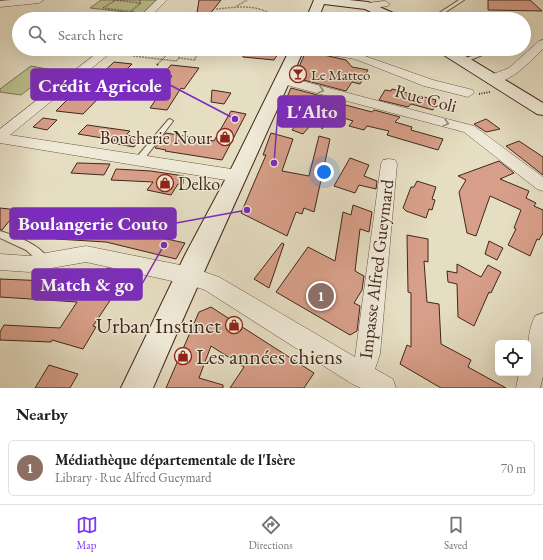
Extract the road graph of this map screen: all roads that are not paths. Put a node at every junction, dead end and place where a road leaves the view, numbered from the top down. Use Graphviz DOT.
graph roads {
  1 [pos="39,0"];
  2 [pos="162,0"];
  3 [pos="320,0"];
  4 [pos="462,0"];
  5 [pos="0,4"];
  6 [pos="379,5"];
  7 [pos="150,12"];
  8 [pos="315,12"];
  9 [pos="387,12"];
  10 [pos="443,12"];
  11 [pos="543,43"];
  12 [pos="531,54"];
  13 [pos="100,56"];
  14 [pos="294,56"];
  15 [pos="349,56"];
  16 [pos="469,56"];
  17 [pos="529,56"];
  18 [pos="283,80"];
  19 [pos="494,85"];
  20 [pos="468,93"];
  21 [pos="543,110"];
  22 [pos="170,121"];
  23 [pos="0,137"];
  24 [pos="139,160"];
  25 [pos="389,164"];
  26 [pos="238,176"];
  27 [pos="543,185"];
  28 [pos="0,234"];
  29 [pos="44,260"];
  30 [pos="0,262"];
  31 [pos="190,276"];
  32 [pos="543,323"];
  33 [pos="361,375"];
  34 [pos="138,388"];
  35 [pos="384,388"];
  36 [pos="528,388"];
  1 -- 5 [label="street"];
  2 -- 7 [label="street"];
  3 -- 6 [label="street"];
  3 -- 8 [label="street"];
  4 -- 10 [label="lane"];
  6 -- 9 [label="street"];
  11 -- 12 [label="street"];
  13 -- 23 [label="street"];
  14 -- 18 [label="street"];
  15 -- 20 [label="street"];
  16 -- 19 [label="street"];
  17 -- 19 [label="street"];
  18 -- 26 [label="street"];
  18 -- 27 [label="street, Rue Coli, one-way"];
  19 -- 21 [label="street"];
  22 -- 24 [label="lane"];
  23 -- 24 [label="street"];
  24 -- 26 [label="street"];
  25 -- 33 [label="street, Impasse Alfred Gueymard"];
  26 -- 31 [label="street"];
  28 -- 29 [label="lane"];
  29 -- 30 [label="street"];
  29 -- 31 [label="street"];
  31 -- 33 [label="street"];
  31 -- 34 [label="street"];
  32 -- 36 [label="street"];
  33 -- 35 [label="street"];
}
